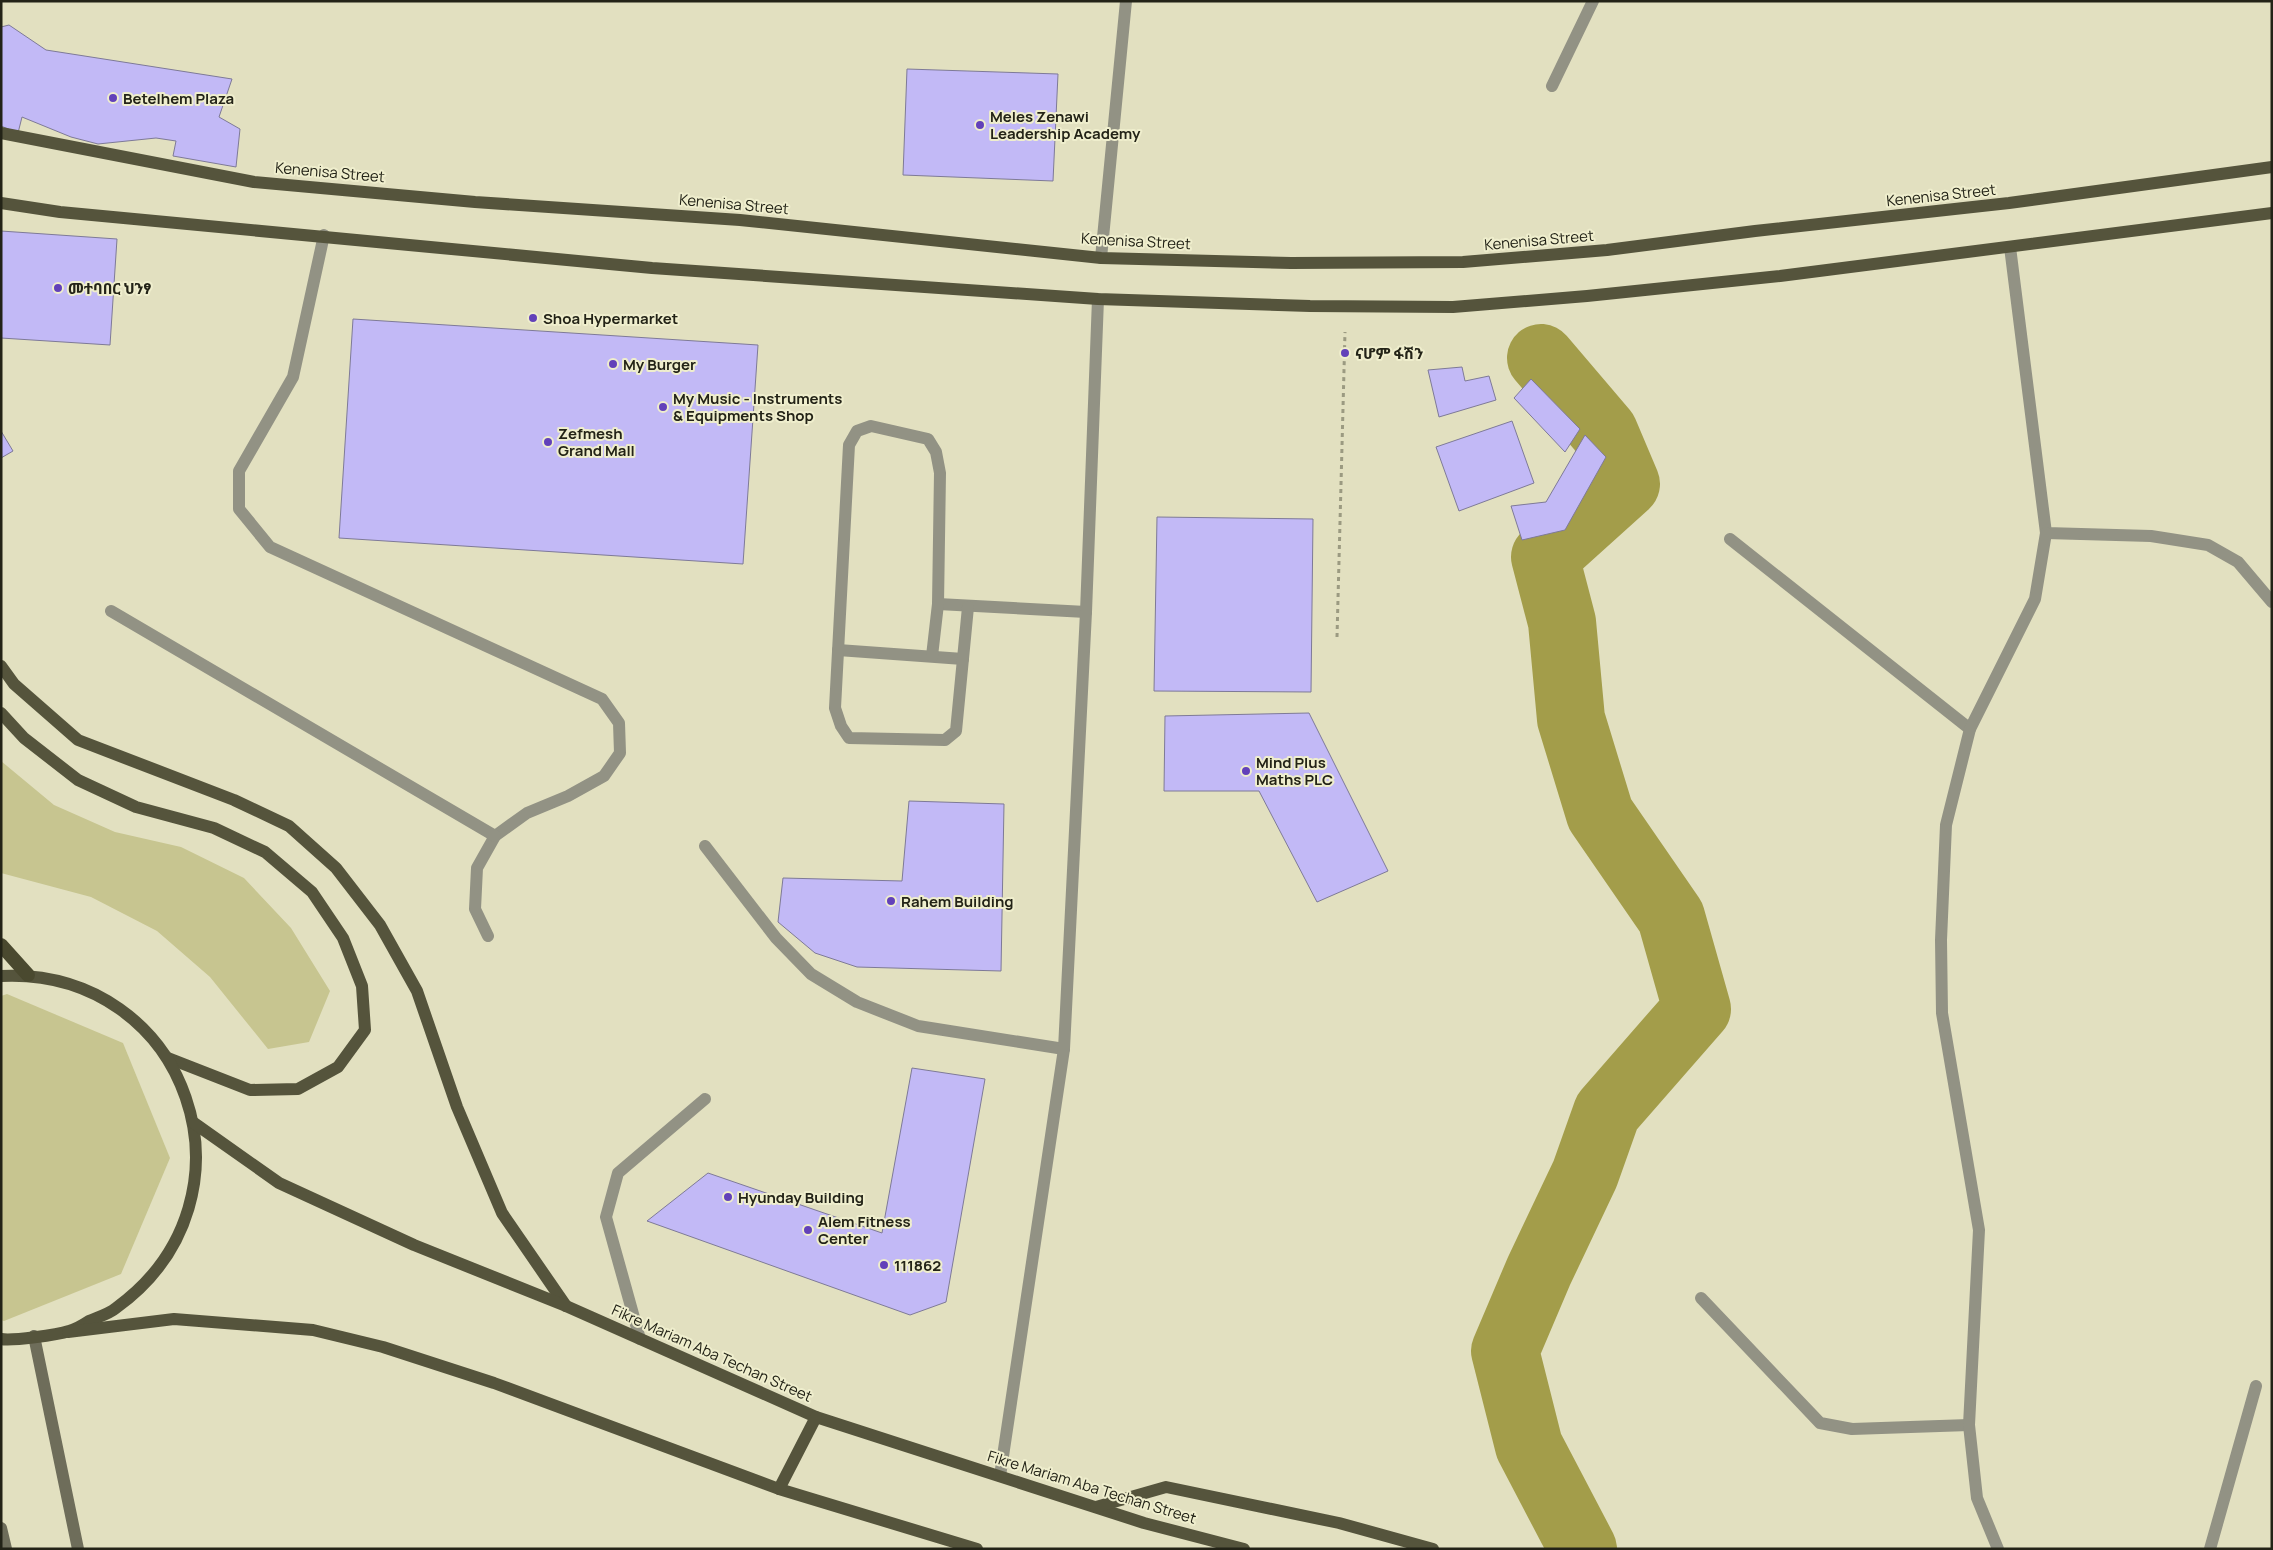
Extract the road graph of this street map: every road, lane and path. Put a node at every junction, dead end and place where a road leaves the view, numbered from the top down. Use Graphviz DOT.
graph roads {
  1 [pos="1126,1"];
  2 [pos="1593,1"];
  3 [pos="1552,86"];
  4 [pos="1,133"];
  5 [pos="2272,167"];
  6 [pos="1,203"];
  7 [pos="2272,213"];
  8 [pos="324,236"];
  9 [pos="2010,247"];
  10 [pos="1101,258"];
  11 [pos="1098,299"];
  12 [pos="1346,306"];
  13 [pos="2046,533"];
  14 [pos="1730,539"];
  15 [pos="2272,602"];
  16 [pos="938,604"];
  17 [pos="968,607"];
  18 [pos="110,611"];
  19 [pos="1086,612"];
  20 [pos="1337,637"];
  21 [pos="838,650"];
  22 [pos="932,656"];
  23 [pos="963,659"];
  24 [pos="1,666"];
  25 [pos="1,713"];
  26 [pos="1970,729"];
  27 [pos="495,836"];
  28 [pos="705,846"];
  29 [pos="488,936"];
  30 [pos="1,945"];
  31 [pos="28,974"];
  32 [pos="1,976"];
  33 [pos="1064,1049"];
  34 [pos="168,1058"];
  35 [pos="705,1098"];
  36 [pos="194,1123"];
  37 [pos="1700,1298"];
  38 [pos="566,1306"];
  39 [pos="68,1332"];
  40 [pos="34,1336"];
  41 [pos="1,1339"];
  42 [pos="640,1339"];
  43 [pos="2256,1386"];
  44 [pos="816,1417"];
  45 [pos="1969,1425"];
  46 [pos="1000,1476"];
  47 [pos="779,1489"];
  48 [pos="1096,1507"];
  49 [pos="1,1528"];
  50 [pos="6,1549"];
  51 [pos="78,1549"];
  52 [pos="977,1549"];
  53 [pos="1244,1549"];
  54 [pos="1433,1549"];
  55 [pos="1998,1549"];
  56 [pos="2210,1549"];
  1 -- 10 [label="street"];
  2 -- 3 [label="street"];
  4 -- 10 [label="main road, Kenenisa Street"];
  5 -- 10 [label="main road, Kenenisa Street"];
  6 -- 8 [label="main road"];
  7 -- 9 [label="main road"];
  8 -- 11 [label="main road"];
  8 -- 27 [label="street"];
  9 -- 12 [label="main road"];
  9 -- 13 [label="street"];
  11 -- 12 [label="main road"];
  11 -- 19 [label="street"];
  12 -- 20 [label="path"];
  13 -- 15 [label="street"];
  13 -- 26 [label="street"];
  14 -- 26 [label="street"];
  16 -- 17 [label="street"];
  16 -- 21 [label="street"];
  16 -- 22 [label="street"];
  17 -- 19 [label="street"];
  17 -- 23 [label="street"];
  18 -- 27 [label="street"];
  19 -- 33 [label="street"];
  21 -- 22 [label="street"];
  21 -- 23 [label="street"];
  22 -- 23 [label="street"];
  24 -- 38 [label="main road"];
  25 -- 34 [label="main road"];
  26 -- 45 [label="street"];
  27 -- 29 [label="street"];
  28 -- 33 [label="street"];
  30 -- 31 [label="highway"];
  31 -- 32 [label="main road"];
  31 -- 34 [label="main road"];
  33 -- 46 [label="street"];
  34 -- 36 [label="main road"];
  35 -- 42 [label="street"];
  36 -- 38 [label="main road, Fikre Mariam Aba Techan Street"];
  36 -- 39 [label="main road"];
  37 -- 45 [label="street"];
  38 -- 42 [label="main road, Fikre Mariam Aba Techan Street"];
  39 -- 40 [label="main road"];
  39 -- 47 [label="main road"];
  40 -- 41 [label="main road"];
  40 -- 51 [label="main road"];
  42 -- 44 [label="main road, Fikre Mariam Aba Techan Street"];
  43 -- 56 [label="street"];
  44 -- 46 [label="main road, Fikre Mariam Aba Techan Street"];
  44 -- 47 [label="main road"];
  45 -- 55 [label="street"];
  46 -- 48 [label="main road, Fikre Mariam Aba Techan Street"];
  47 -- 52 [label="main road"];
  48 -- 53 [label="main road, Fikre Mariam Aba Techan Street"];
  48 -- 54 [label="main road"];
  49 -- 50 [label="main road"];
}
